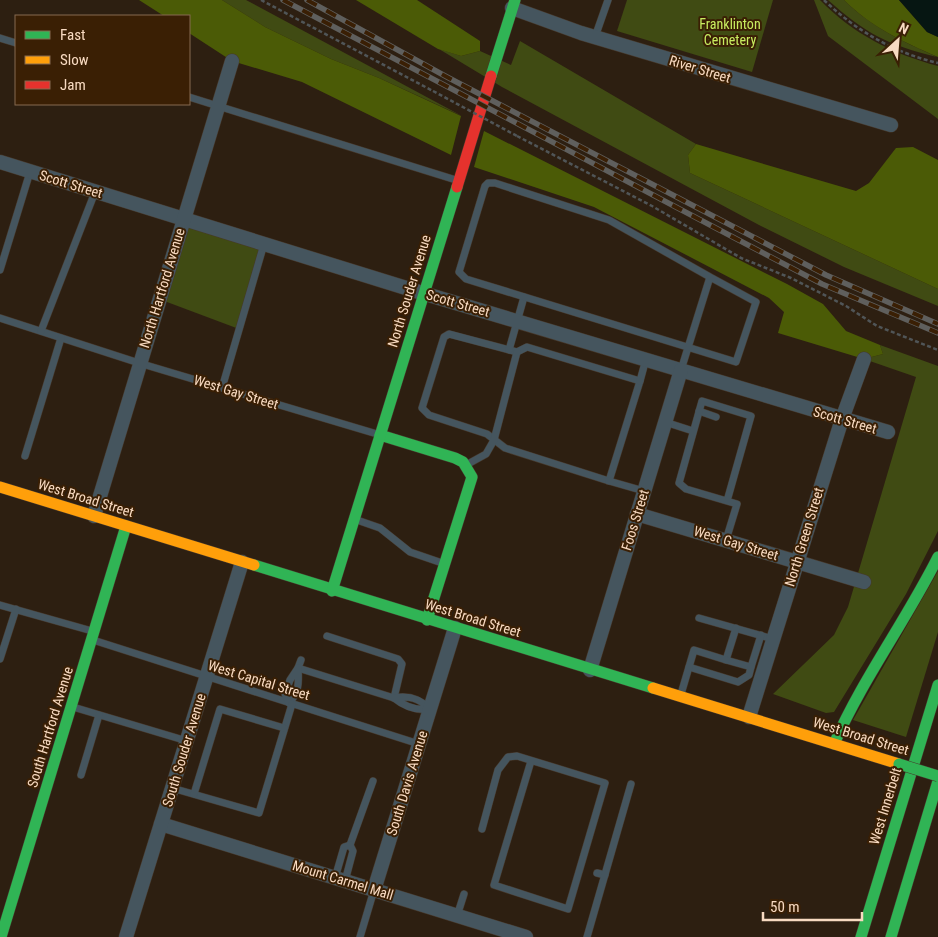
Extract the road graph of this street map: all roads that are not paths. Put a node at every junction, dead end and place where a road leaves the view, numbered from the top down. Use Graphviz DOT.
graph roads {
  1 [pos="608,0"];
  2 [pos="513,4"];
  3 [pos="595,37"];
  4 [pos="0,38"];
  5 [pos="15,43"];
  6 [pos="232,61"];
  7 [pos="190,97"];
  8 [pos="218,106"];
  9 [pos="891,125"];
  10 [pos="0,162"];
  11 [pos="30,172"];
  12 [pos="458,180"];
  13 [pos="95,192"];
  14 [pos="182,219"];
  15 [pos="264,244"];
  16 [pos="0,270"];
  17 [pos="710,277"];
  18 [pos="424,292"];
  19 [pos="524,297"];
  20 [pos="0,318"];
  21 [pos="517,320"];
  22 [pos="41,331"];
  23 [pos="61,338"];
  24 [pos="688,347"];
  25 [pos="508,350"];
  26 [pos="517,352"];
  27 [pos="646,359"];
  28 [pos="864,359"];
  29 [pos="139,363"];
  30 [pos="681,370"];
  31 [pos="640,381"];
  32 [pos="222,388"];
  33 [pos="699,411"];
  34 [pos="716,416"];
  35 [pos="842,419"];
  36 [pos="665,422"];
  37 [pos="693,431"];
  38 [pos="888,432"];
  39 [pos="380,435"];
  40 [pos="494,440"];
  41 [pos="26,456"];
  42 [pos="467,467"];
  43 [pos="610,482"];
  44 [pos="0,487"];
  45 [pos="644,491"];
  46 [pos="727,501"];
  47 [pos="637,514"];
  48 [pos="94,516"];
  49 [pos="354,520"];
  50 [pos="126,526"];
  51 [pos="726,540"];
  52 [pos="938,557"];
  53 [pos="796,561"];
  54 [pos="242,562"];
  55 [pos="445,564"];
  56 [pos="864,582"];
  57 [pos="332,591"];
  58 [pos="0,605"];
  59 [pos="16,609"];
  60 [pos="699,618"];
  61 [pos="427,620"];
  62 [pos="455,628"];
  63 [pos="736,628"];
  64 [pos="93,636"];
  65 [pos="327,636"];
  66 [pos="767,637"];
  67 [pos="0,658"];
  68 [pos="301,660"];
  69 [pos="726,660"];
  70 [pos="689,667"];
  71 [pos="751,667"];
  72 [pos="298,668"];
  73 [pos="590,670"];
  74 [pos="207,677"];
  75 [pos="755,677"];
  76 [pos="938,685"];
  77 [pos="680,696"];
  78 [pos="394,698"];
  79 [pos="290,703"];
  80 [pos="72,707"];
  81 [pos="430,709"];
  82 [pos="100,715"];
  83 [pos="749,717"];
  84 [pos="284,728"];
  85 [pos="187,741"];
  86 [pos="419,744"];
  87 [pos="834,744"];
  88 [pos="531,761"];
  89 [pos="81,775"];
  90 [pos="938,776"];
  91 [pos="373,781"];
  92 [pos="938,781"];
  93 [pos="631,784"];
  94 [pos="172,788"];
  95 [pos="194,794"];
  96 [pos="161,824"];
  97 [pos="482,829"];
  98 [pos="350,845"];
  99 [pos="597,873"];
  100 [pos="605,875"];
  101 [pos="340,879"];
  102 [pos="374,890"];
  103 [pos="464,894"];
  104 [pos="457,916"];
  105 [pos="1,937"];
  106 [pos="126,937"];
  107 [pos="360,937"];
  108 [pos="526,937"];
  109 [pos="587,937"];
  110 [pos="861,937"];
  111 [pos="891,937"];
  1 -- 3 [label="lane"];
  2 -- 3 [label="street, River Street"];
  2 -- 12 [label="main road, North Souder Avenue"];
  3 -- 9 [label="street, River Street"];
  4 -- 5 [label="lane"];
  6 -- 8 [label="street, North Hartford Avenue"];
  7 -- 8 [label="lane"];
  8 -- 12 [label="lane"];
  8 -- 14 [label="street, North Hartford Avenue"];
  10 -- 11 [label="street, Scott Street"];
  11 -- 13 [label="street, Scott Street"];
  11 -- 16 [label="lane"];
  12 -- 18 [label="main road, North Souder Avenue"];
  13 -- 14 [label="street, Scott Street"];
  13 -- 22 [label="lane"];
  14 -- 15 [label="street, Scott Street"];
  14 -- 29 [label="street, North Hartford Avenue"];
  15 -- 18 [label="street, Scott Street"];
  15 -- 32 [label="lane"];
  17 -- 19 [label="lane"];
  17 -- 24 [label="lane"];
  17 -- 24 [label="lane"];
  18 -- 21 [label="street, Scott Street"];
  18 -- 39 [label="main road, North Souder Avenue"];
  19 -- 21 [label="lane"];
  19 -- 24 [label="lane"];
  20 -- 22 [label="lane, West Gay Street"];
  21 -- 25 [label="lane"];
  21 -- 27 [label="street, Scott Street"];
  22 -- 23 [label="lane, West Gay Street"];
  23 -- 29 [label="lane, West Gay Street"];
  23 -- 41 [label="lane"];
  24 -- 30 [label="lane"];
  25 -- 26 [label="lane"];
  25 -- 40 [label="lane"];
  26 -- 31 [label="lane"];
  26 -- 40 [label="lane"];
  27 -- 30 [label="street, Scott Street"];
  27 -- 31 [label="lane"];
  28 -- 35 [label="street, North Green Street"];
  29 -- 32 [label="lane, West Gay Street"];
  29 -- 48 [label="street, North Hartford Avenue"];
  30 -- 35 [label="street, Scott Street"];
  30 -- 36 [label="street, Foos Street"];
  31 -- 43 [label="lane"];
  32 -- 39 [label="lane, West Gay Street"];
  33 -- 34 [label="lane"];
  33 -- 37 [label="lane"];
  33 -- 46 [label="lane"];
  35 -- 38 [label="street, Scott Street"];
  35 -- 53 [label="street, North Green Street"];
  36 -- 37 [label="lane"];
  36 -- 45 [label="street, Foos Street"];
  37 -- 46 [label="lane"];
  39 -- 42 [label="main road, West Gay Street"];
  39 -- 49 [label="main road, North Souder Avenue"];
  40 -- 42 [label="lane"];
  40 -- 43 [label="lane"];
  42 -- 55 [label="main road"];
  43 -- 45 [label="lane"];
  44 -- 48 [label="main road, West Broad Street"];
  45 -- 47 [label="street, Foos Street"];
  46 -- 51 [label="lane"];
  47 -- 51 [label="street, West Gay Street"];
  47 -- 73 [label="street, Foos Street"];
  48 -- 50 [label="main road, West Broad Street"];
  49 -- 55 [label="lane"];
  49 -- 57 [label="main road, North Souder Avenue"];
  50 -- 54 [label="main road, West Broad Street"];
  50 -- 64 [label="main road, South Hartford Avenue"];
  51 -- 53 [label="street, West Gay Street"];
  52 -- 87 [label="main road"];
  53 -- 56 [label="street, West Gay Street"];
  53 -- 66 [label="street, North Green Street"];
  54 -- 57 [label="main road, West Broad Street"];
  54 -- 74 [label="street, South Souder Avenue"];
  55 -- 61 [label="main road"];
  57 -- 61 [label="main road, West Broad Street"];
  58 -- 59 [label="lane, West Capital Street"];
  59 -- 64 [label="lane, West Capital Street"];
  59 -- 67 [label="lane"];
  60 -- 63 [label="lane"];
  61 -- 62 [label="main road, West Broad Street"];
  62 -- 73 [label="main road, West Broad Street"];
  62 -- 81 [label="street, South Davis Avenue"];
  63 -- 66 [label="lane"];
  63 -- 69 [label="lane"];
  64 -- 74 [label="lane, West Capital Street"];
  64 -- 80 [label="main road, South Hartford Avenue"];
  65 -- 78 [label="lane"];
  66 -- 71 [label="lane"];
  66 -- 75 [label="street, North Green Street"];
  68 -- 72 [label="lane"];
  69 -- 70 [label="lane"];
  69 -- 71 [label="lane"];
  70 -- 75 [label="lane"];
  70 -- 77 [label="lane"];
  71 -- 75 [label="lane"];
  72 -- 78 [label="lane"];
  72 -- 79 [label="lane"];
  73 -- 77 [label="main road, West Broad Street"];
  74 -- 79 [label="lane, West Capital Street"];
  74 -- 85 [label="street, South Souder Avenue"];
  75 -- 83 [label="street, North Green Street"];
  76 -- 110 [label="main road, West Innerbelt"];
  77 -- 83 [label="main road, West Broad Street"];
  78 -- 81 [label="lane"];
  79 -- 84 [label="lane"];
  79 -- 86 [label="lane, West Capital Street"];
  80 -- 82 [label="lane"];
  80 -- 105 [label="main road, South Hartford Avenue"];
  81 -- 86 [label="street, South Davis Avenue"];
  82 -- 85 [label="lane"];
  82 -- 89 [label="lane"];
  83 -- 87 [label="main road, West Broad Street"];
  84 -- 95 [label="lane"];
  84 -- 95 [label="lane"];
  85 -- 94 [label="street, South Souder Avenue"];
  86 -- 102 [label="street, South Davis Avenue"];
  87 -- 90 [label="main road, West Broad Street, bridge"];
  88 -- 88 [label="lane"];
  88 -- 97 [label="lane"];
  91 -- 98 [label="lane"];
  92 -- 111 [label="main road"];
  93 -- 100 [label="lane"];
  94 -- 95 [label="lane"];
  94 -- 96 [label="street, South Souder Avenue"];
  96 -- 101 [label="street, Mount Carmel Mall"];
  96 -- 106 [label="street, South Souder Avenue"];
  98 -- 101 [label="lane"];
  98 -- 101 [label="lane"];
  99 -- 100 [label="lane"];
  100 -- 109 [label="lane"];
  101 -- 102 [label="street, Mount Carmel Mall"];
  102 -- 104 [label="street, Mount Carmel Mall"];
  102 -- 107 [label="lane, South Davis Avenue"];
  103 -- 104 [label="lane"];
  104 -- 108 [label="street, Mount Carmel Mall"];
}
